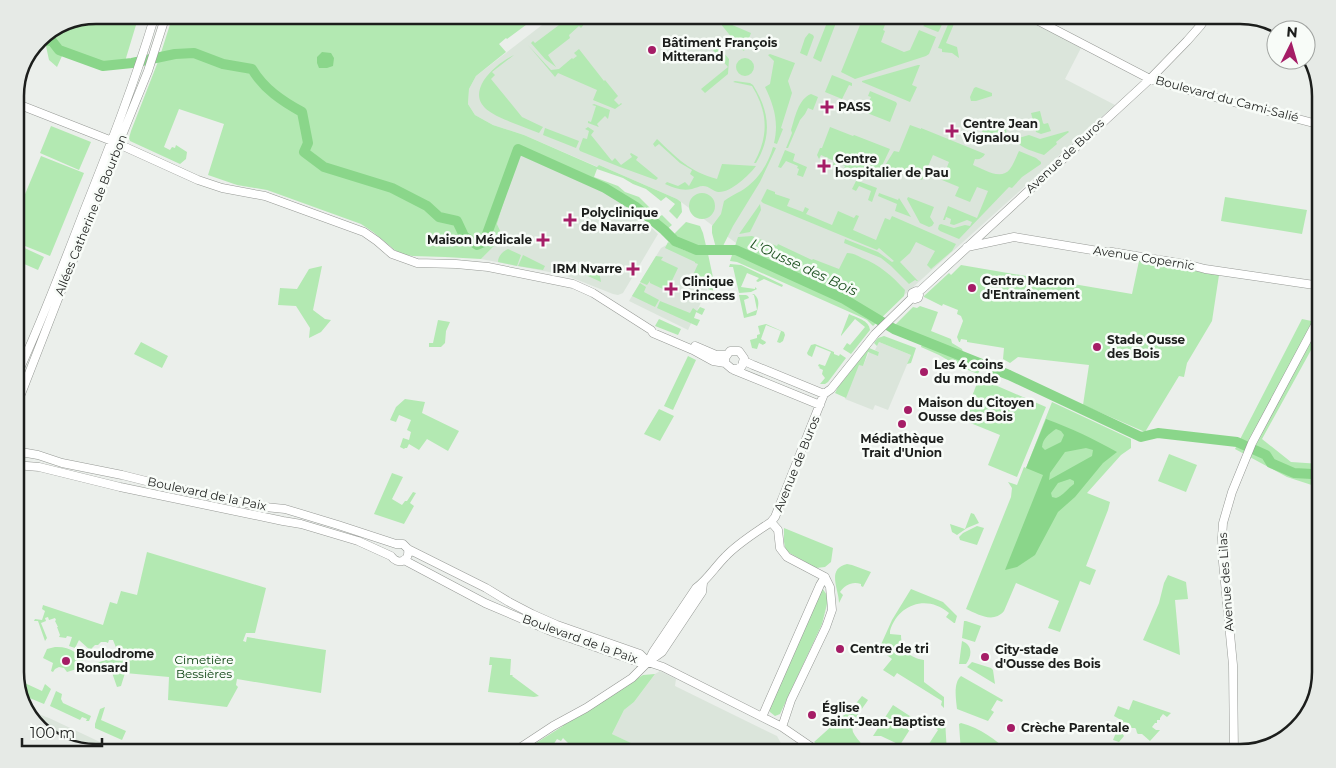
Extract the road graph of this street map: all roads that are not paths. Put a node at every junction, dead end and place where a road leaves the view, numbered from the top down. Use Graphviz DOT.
graph roads {
  1 [pos="152,24"];
  2 [pos="163,24"];
  3 [pos="1044,24"];
  4 [pos="1202,24"];
  5 [pos="1150,79"];
  6 [pos="24,107"];
  7 [pos="1312,123"];
  8 [pos="115,143"];
  9 [pos="967,246"];
  10 [pos="1312,285"];
  11 [pos="1312,331"];
  12 [pos="726,359"];
  13 [pos="24,360"];
  14 [pos="744,360"];
  15 [pos="734,370"];
  16 [pos="24,386"];
  17 [pos="824,394"];
  18 [pos="820,405"];
  19 [pos="24,453"];
  20 [pos="24,466"];
  21 [pos="771,522"];
  22 [pos="396,544"];
  23 [pos="408,549"];
  24 [pos="391,556"];
  25 [pos="404,560"];
  26 [pos="825,577"];
  27 [pos="648,662"];
  28 [pos="762,717"];
  29 [pos="782,727"];
  30 [pos="526,744"];
  31 [pos="807,744"];
  32 [pos="1234,744"];
  1 -- 8 [label="street, Allées Catherine de Bourbon"];
  2 -- 8 [label="street, Allées Catherine de Bourbon"];
  3 -- 5 [label="street, Boulevard du Cami-Salié"];
  4 -- 5 [label="street, Avenue de Buros"];
  5 -- 7 [label="street, Boulevard du Cami-Salié"];
  5 -- 9 [label="street, Avenue de Buros"];
  6 -- 8 [label="street"];
  8 -- 12 [label="street"];
  8 -- 13 [label="street, Allées Catherine de Bourbon"];
  8 -- 16 [label="street, Allées Catherine de Bourbon"];
  9 -- 10 [label="street, Avenue Copernic"];
  9 -- 17 [label="street, Avenue de Buros"];
  11 -- 32 [label="street, Avenue des Lilas"];
  12 -- 14 [label="street"];
  12 -- 15 [label="street"];
  14 -- 15 [label="street"];
  14 -- 17 [label="street"];
  15 -- 18 [label="street"];
  17 -- 18 [label="street, Avenue de Buros"];
  18 -- 21 [label="street, Avenue de Buros"];
  19 -- 22 [label="street, Boulevard de la Paix"];
  20 -- 24 [label="street, Boulevard de la Paix"];
  21 -- 26 [label="street, Avenue de Buros"];
  21 -- 27 [label="street"];
  22 -- 23 [label="street"];
  22 -- 24 [label="street"];
  23 -- 25 [label="street"];
  23 -- 27 [label="street, Boulevard de la Paix"];
  24 -- 25 [label="street"];
  25 -- 27 [label="street, Boulevard de la Paix"];
  26 -- 28 [label="street"];
  26 -- 29 [label="street"];
  27 -- 28 [label="street, Boulevard de la Paix"];
  27 -- 30 [label="street"];
  28 -- 29 [label="street, Boulevard de la Paix"];
  29 -- 31 [label="street, Boulevard de la Paix"];
}
